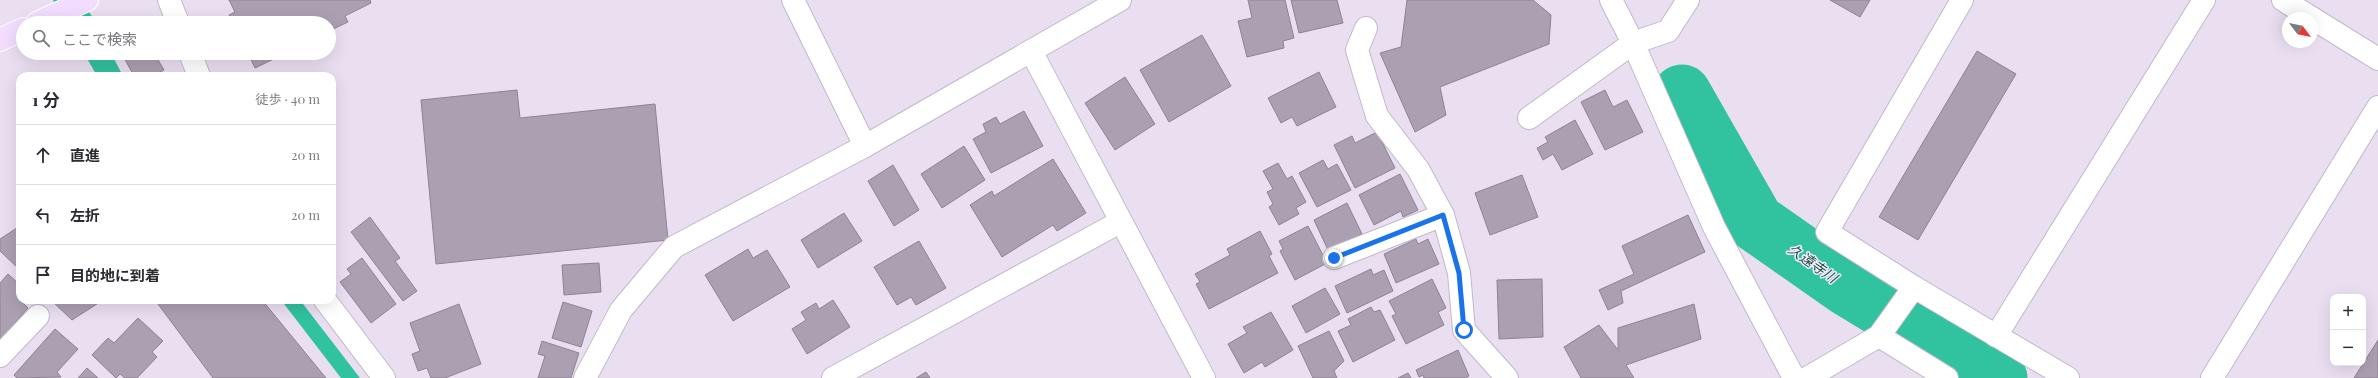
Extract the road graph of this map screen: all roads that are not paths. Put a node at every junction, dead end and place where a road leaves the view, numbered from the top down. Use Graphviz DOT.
graph roads {
  1 [pos="87,0"];
  2 [pos="169,0"];
  3 [pos="793,0"];
  4 [pos="1120,0"];
  5 [pos="1611,0"];
  6 [pos="1688,0"];
  7 [pos="1962,0"];
  8 [pos="2204,0"];
  9 [pos="2282,0"];
  10 [pos="2302,12"];
  11 [pos="51,16"];
  12 [pos="175,16"];
  13 [pos="2318,22"];
  14 [pos="1366,28"];
  15 [pos="16,32"];
  16 [pos="0,40"];
  17 [pos="1633,43"];
  18 [pos="1031,51"];
  19 [pos="2378,59"];
  20 [pos="193,60"];
  21 [pos="197,72"];
  22 [pos="2378,107"];
  23 [pos="1529,118"];
  24 [pos="865,146"];
  25 [pos="1443,215"];
  26 [pos="1120,222"];
  27 [pos="1334,258"];
  28 [pos="1910,292"];
  29 [pos="328,304"];
  30 [pos="38,316"];
  31 [pos="1884,330"];
  32 [pos="1996,336"];
  33 [pos="0,356"];
  34 [pos="384,378"];
  35 [pos="586,378"];
  36 [pos="833,378"];
  37 [pos="1204,378"];
  38 [pos="1507,378"];
  39 [pos="1794,378"];
  40 [pos="1807,378"];
  41 [pos="1947,378"];
  42 [pos="2068,378"];
  43 [pos="2212,378"];
  1 -- 11 [label="main road"];
  2 -- 12 [label="street"];
  3 -- 24 [label="street"];
  4 -- 18 [label="street"];
  5 -- 17 [label="street"];
  6 -- 17 [label="street"];
  7 -- 28 [label="street"];
  8 -- 32 [label="street"];
  9 -- 10 [label="street"];
  13 -- 19 [label="street"];
  14 -- 25 [label="street"];
  15 -- 16 [label="main road"];
  17 -- 23 [label="street"];
  17 -- 39 [label="street"];
  18 -- 24 [label="street"];
  18 -- 26 [label="street"];
  20 -- 21 [label="street"];
  22 -- 43 [label="street"];
  24 -- 35 [label="street"];
  25 -- 27 [label="street"];
  25 -- 38 [label="street"];
  26 -- 36 [label="street"];
  26 -- 37 [label="street"];
  28 -- 31 [label="street"];
  28 -- 32 [label="street"];
  29 -- 34 [label="street"];
  30 -- 33 [label="street"];
  31 -- 40 [label="street"];
  31 -- 41 [label="street"];
  32 -- 42 [label="street"];
}
